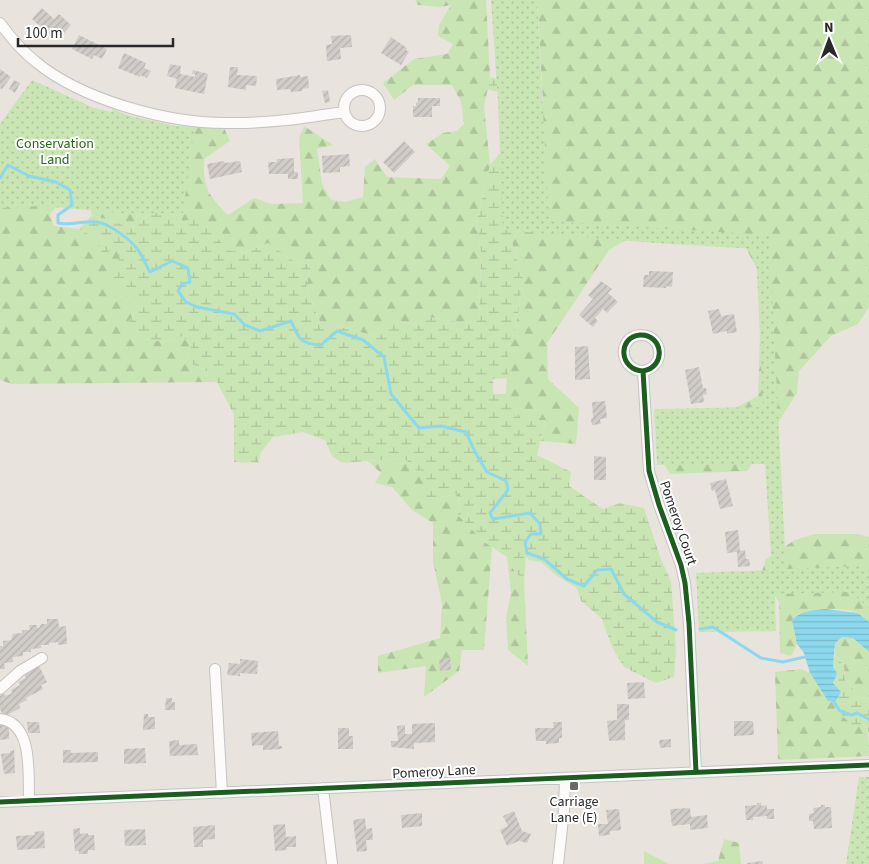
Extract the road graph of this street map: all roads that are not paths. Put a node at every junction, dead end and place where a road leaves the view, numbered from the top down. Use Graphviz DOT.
graph roads {
  1 [pos="0,23"];
  2 [pos="344,112"];
  3 [pos="643,371"];
  4 [pos="42,658"];
  5 [pos="215,669"];
  6 [pos="0,689"];
  7 [pos="0,719"];
  8 [pos="869,765"];
  9 [pos="696,772"];
  10 [pos="565,778"];
  11 [pos="323,788"];
  12 [pos="222,793"];
  13 [pos="29,801"];
  14 [pos="0,802"];
  15 [pos="332,864"];
  16 [pos="558,864"];
  1 -- 2 [label="street"];
  3 -- 9 [label="street, Pomeroy Court"];
  4 -- 6 [label="street"];
  5 -- 12 [label="street"];
  7 -- 13 [label="street"];
  8 -- 9 [label="street, Pomeroy Lane"];
  9 -- 10 [label="street, Pomeroy Lane"];
  10 -- 11 [label="street, Pomeroy Lane"];
  10 -- 16 [label="street"];
  11 -- 12 [label="street, Pomeroy Lane"];
  11 -- 15 [label="street"];
  12 -- 13 [label="street, Pomeroy Lane"];
  13 -- 14 [label="street, Pomeroy Lane"];
}
